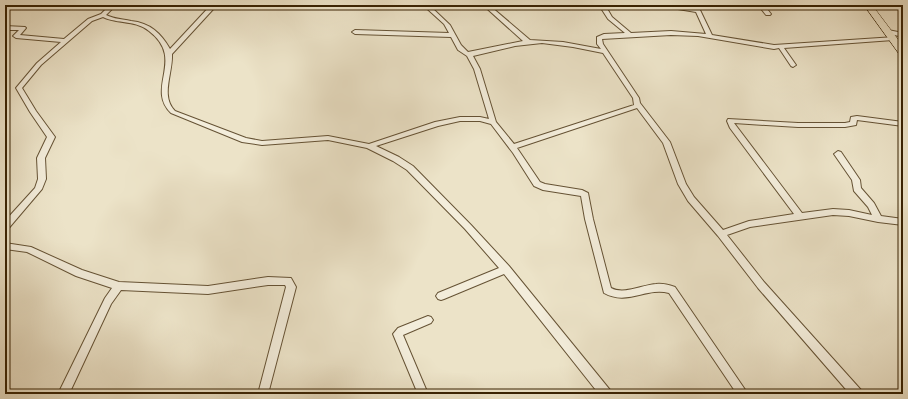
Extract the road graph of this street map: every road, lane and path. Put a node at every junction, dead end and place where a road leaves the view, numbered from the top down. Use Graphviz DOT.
graph roads {
  1 [pos="113,5"];
  2 [pos="214,5"];
  3 [pos="426,5"];
  4 [pos="486,5"];
  5 [pos="602,5"];
  6 [pos="761,5"];
  7 [pos="868,5"];
  8 [pos="674,7"];
  9 [pos="698,8"];
  10 [pos="768,14"];
  11 [pos="103,15"];
  12 [pos="5,28"];
  13 [pos="355,32"];
  14 [pos="630,34"];
  15 [pos="452,35"];
  16 [pos="708,35"];
  17 [pos="891,35"];
  18 [pos="903,35"];
  19 [pos="66,41"];
  20 [pos="528,42"];
  21 [pos="780,46"];
  22 [pos="605,52"];
  23 [pos="903,53"];
  24 [pos="169,54"];
  25 [pos="469,54"];
  26 [pos="793,65"];
  27 [pos="638,105"];
  28 [pos="493,122"];
  29 [pos="903,124"];
  30 [pos="370,146"];
  31 [pos="512,147"];
  32 [pos="838,154"];
  33 [pos="800,217"];
  34 [pos="878,219"];
  35 [pos="903,222"];
  36 [pos="5,227"];
  37 [pos="721,234"];
  38 [pos="5,246"];
  39 [pos="506,269"];
  40 [pos="119,286"];
  41 [pos="441,296"];
  42 [pos="428,320"];
  43 [pos="62,394"];
  44 [pos="263,394"];
  45 [pos="423,394"];
  46 [pos="606,394"];
  47 [pos="743,394"];
  48 [pos="857,394"];
  1 -- 11 [label="street"];
  2 -- 24 [label="street"];
  3 -- 15 [label="street"];
  4 -- 20 [label="street"];
  5 -- 14 [label="street"];
  6 -- 10 [label="street"];
  7 -- 17 [label="highway"];
  8 -- 9 [label="street"];
  9 -- 16 [label="street"];
  11 -- 19 [label="street"];
  11 -- 24 [label="street"];
  12 -- 19 [label="street"];
  13 -- 15 [label="street"];
  14 -- 16 [label="street"];
  14 -- 22 [label="street"];
  15 -- 25 [label="street"];
  16 -- 21 [label="street"];
  17 -- 18 [label="street"];
  17 -- 21 [label="street"];
  17 -- 23 [label="highway"];
  19 -- 36 [label="street"];
  20 -- 22 [label="street"];
  20 -- 25 [label="street"];
  21 -- 26 [label="street"];
  22 -- 27 [label="street"];
  24 -- 30 [label="street"];
  25 -- 28 [label="street"];
  27 -- 31 [label="street"];
  27 -- 37 [label="street"];
  28 -- 30 [label="street"];
  28 -- 31 [label="street"];
  29 -- 33 [label="street"];
  30 -- 39 [label="street"];
  31 -- 47 [label="street"];
  32 -- 34 [label="street"];
  33 -- 34 [label="street"];
  33 -- 37 [label="street"];
  34 -- 35 [label="street"];
  37 -- 48 [label="street"];
  38 -- 40 [label="street"];
  39 -- 41 [label="street"];
  39 -- 46 [label="street"];
  40 -- 43 [label="street"];
  40 -- 44 [label="street"];
  42 -- 45 [label="street"];
}
